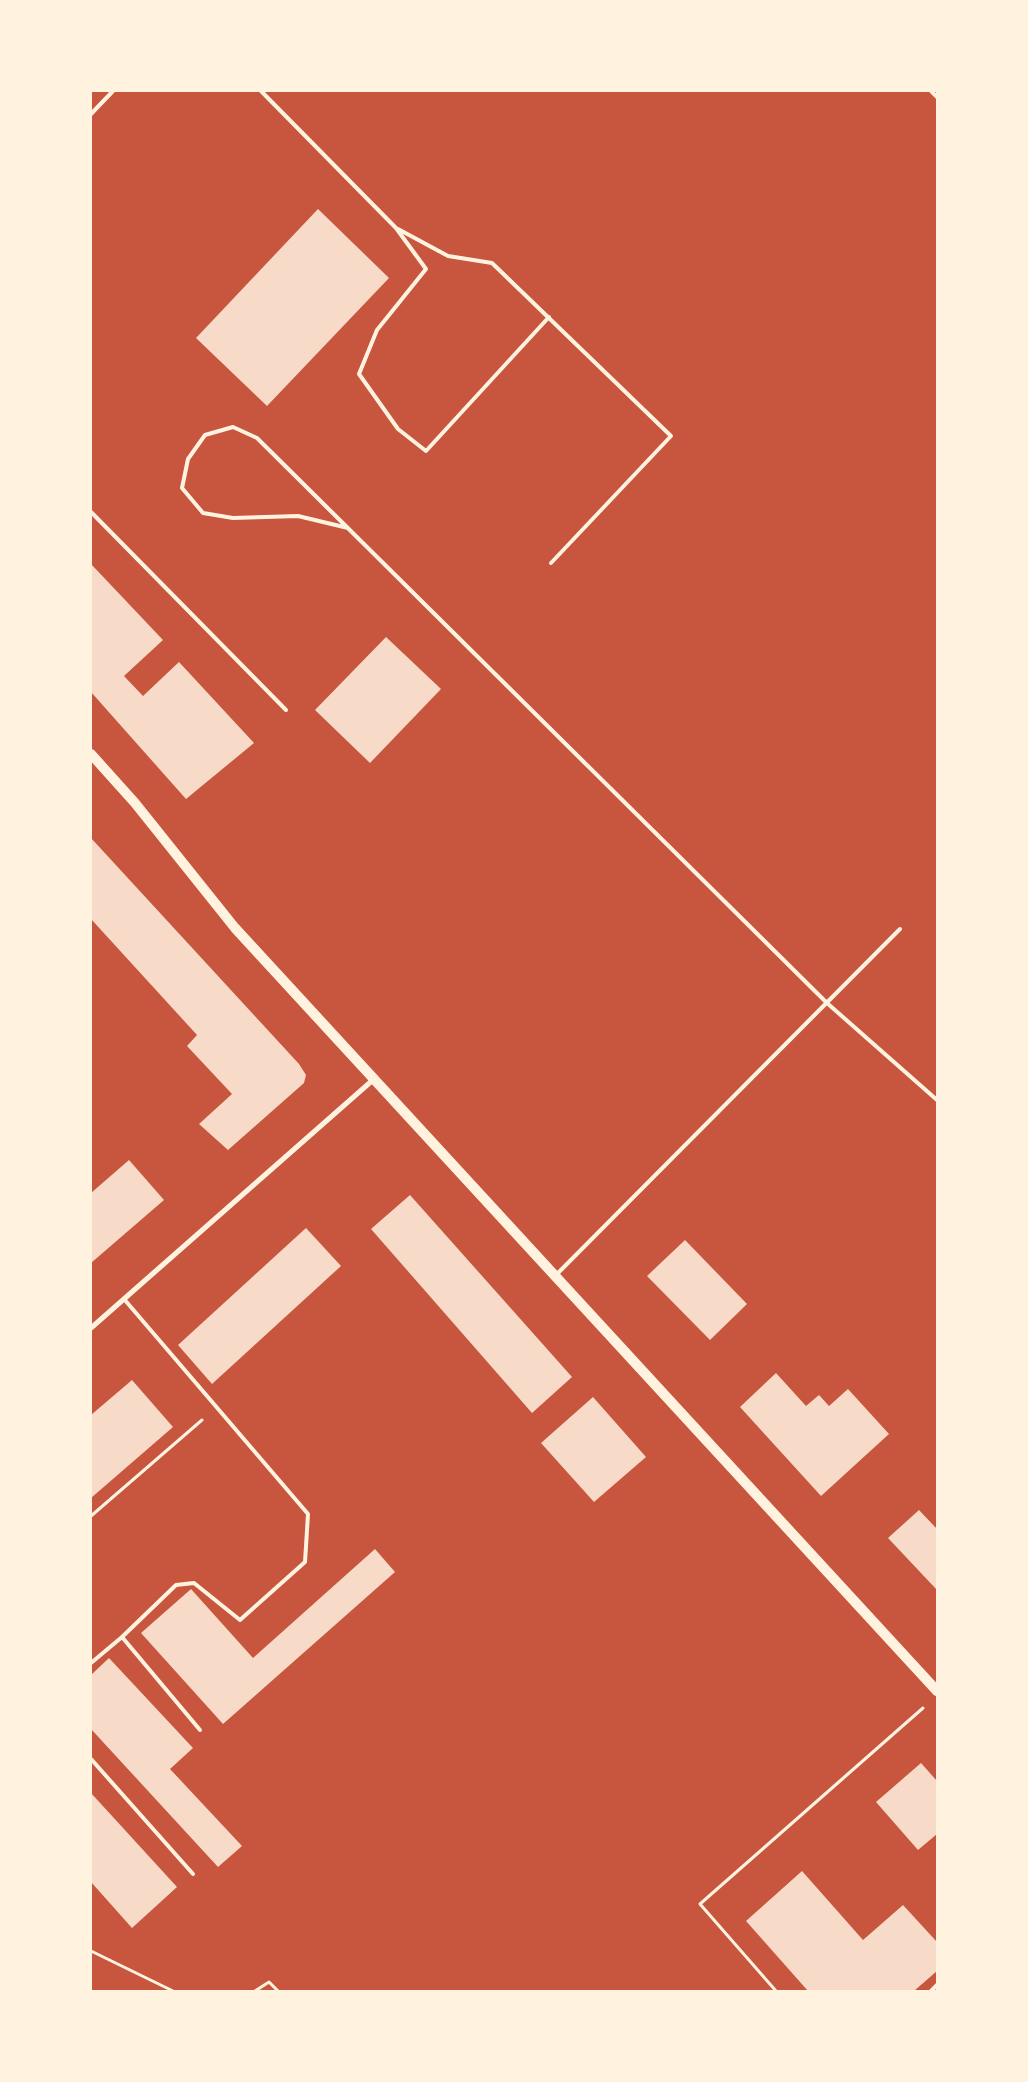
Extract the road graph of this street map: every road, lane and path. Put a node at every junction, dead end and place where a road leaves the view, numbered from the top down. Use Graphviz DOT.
graph roads {
  1 [pos="113,91"];
  2 [pos="261,91"];
  3 [pos="931,91"];
  4 [pos="937,97"];
  5 [pos="91,114"];
  6 [pos="396,228"];
  7 [pos="549,317"];
  8 [pos="91,512"];
  9 [pos="348,528"];
  10 [pos="550,563"];
  11 [pos="286,710"];
  12 [pos="91,754"];
  13 [pos="900,929"];
  14 [pos="827,1003"];
  15 [pos="374,1078"];
  16 [pos="937,1100"];
  17 [pos="555,1276"];
  18 [pos="124,1299"];
  19 [pos="91,1328"];
  20 [pos="216,1407"];
  21 [pos="91,1516"];
  22 [pos="122,1637"];
  23 [pos="91,1663"];
  24 [pos="937,1691"];
  25 [pos="929,1703"];
  26 [pos="200,1730"];
  27 [pos="91,1759"];
  28 [pos="193,1874"];
  29 [pos="91,1951"];
  30 [pos="937,1985"];
  31 [pos="173,1991"];
  32 [pos="255,1991"];
  33 [pos="278,1991"];
  34 [pos="776,1991"];
  35 [pos="931,1991"];
  1 -- 5 [label="lane"];
  2 -- 6 [label="lane"];
  3 -- 4 [label="lane"];
  6 -- 7 [label="lane"];
  6 -- 7 [label="lane"];
  7 -- 10 [label="lane"];
  8 -- 11 [label="lane"];
  9 -- 9 [label="lane"];
  9 -- 14 [label="lane"];
  12 -- 15 [label="main road"];
  13 -- 14 [label="lane"];
  14 -- 16 [label="lane"];
  14 -- 17 [label="lane"];
  15 -- 17 [label="main road"];
  15 -- 18 [label="street"];
  17 -- 24 [label="main road"];
  18 -- 19 [label="street"];
  18 -- 20 [label="lane"];
  20 -- 21 [label="path"];
  20 -- 22 [label="lane"];
  22 -- 23 [label="lane"];
  22 -- 26 [label="lane"];
  25 -- 34 [label="path"];
  27 -- 28 [label="lane"];
  29 -- 31 [label="path"];
  30 -- 35 [label="lane"];
  32 -- 33 [label="path"];
}
